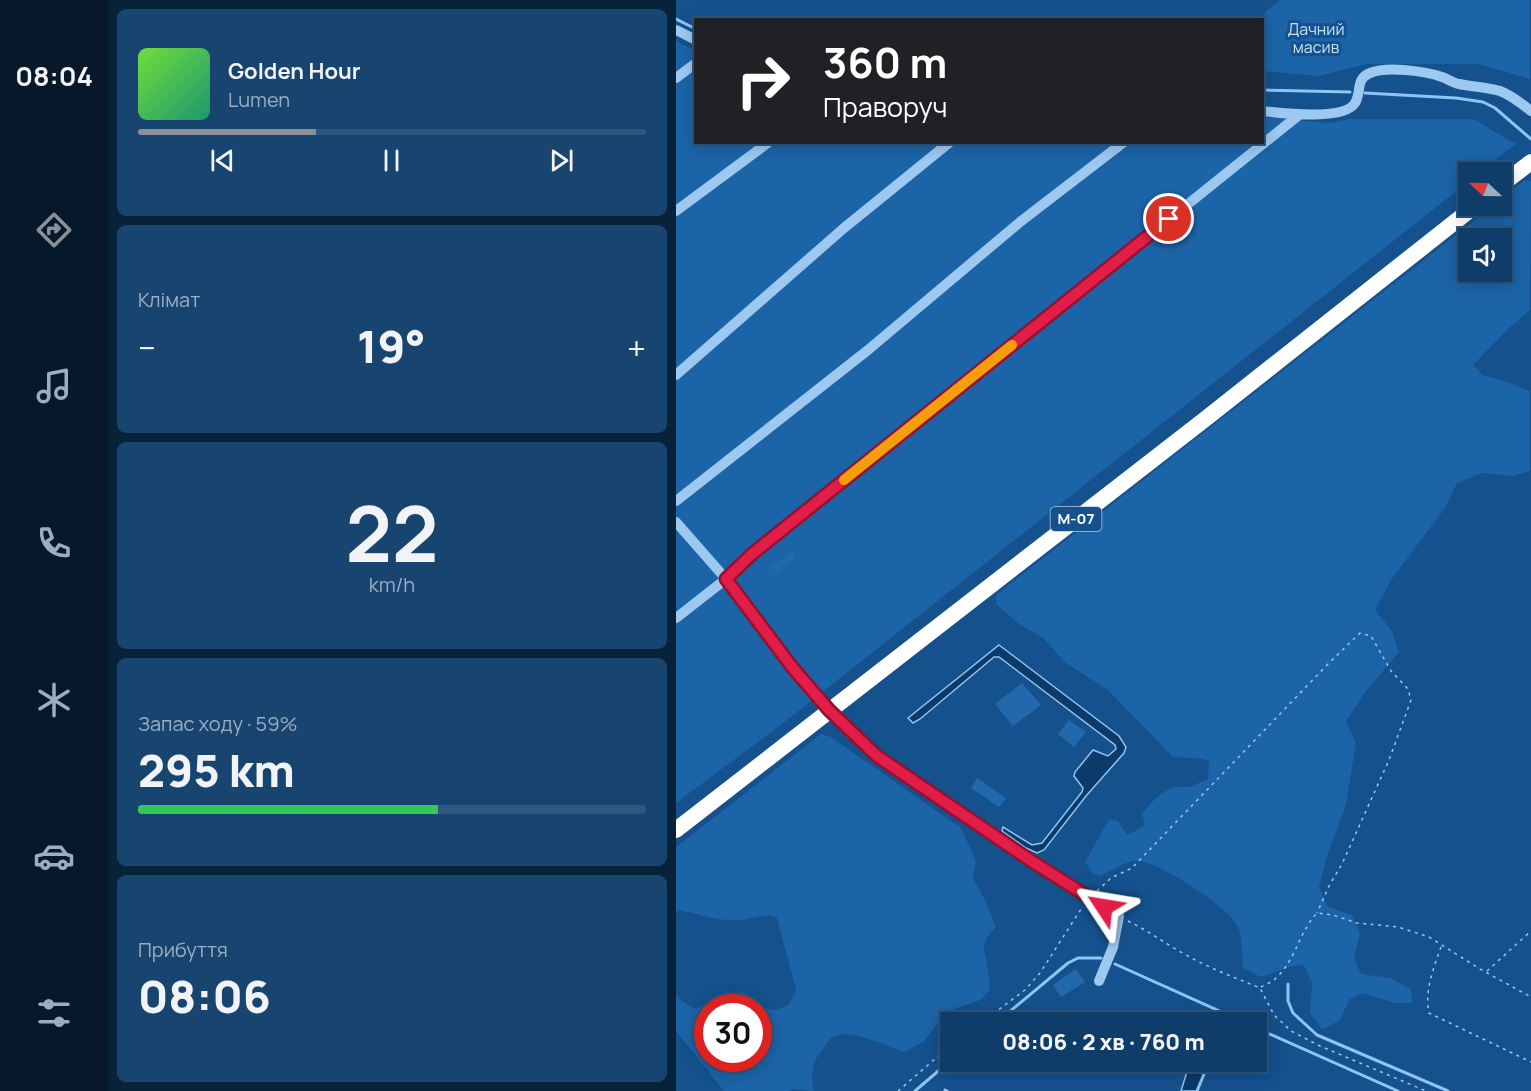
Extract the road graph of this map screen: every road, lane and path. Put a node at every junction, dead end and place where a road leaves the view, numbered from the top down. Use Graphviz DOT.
graph roads {
  1 [pos="676,30"];
  2 [pos="694,39"];
  3 [pos="694,64"];
  4 [pos="676,78"];
  5 [pos="1264,111"];
  6 [pos="1531,111"];
  7 [pos="1299,115"];
  8 [pos="1264,143"];
  9 [pos="766,144"];
  10 [pos="948,144"];
  11 [pos="1121,144"];
  12 [pos="1263,144"];
  13 [pos="1531,162"];
  14 [pos="1512,177"];
  15 [pos="676,211"];
  16 [pos="1462,216"];
  17 [pos="676,375"];
  18 [pos="676,501"];
  19 [pos="676,522"];
  20 [pos="726,579"];
  21 [pos="676,618"];
  22 [pos="829,710"];
  23 [pos="676,830"];
  24 [pos="1089,898"];
  25 [pos="1317,913"];
  26 [pos="1119,916"];
  27 [pos="1531,931"];
  28 [pos="1441,946"];
  29 [pos="1486,972"];
  30 [pos="1099,981"];
  31 [pos="1260,988"];
  32 [pos="1531,997"];
  33 [pos="996,1012"];
  34 [pos="940,1055"];
  35 [pos="1531,1062"];
  36 [pos="898,1091"];
  37 [pos="1426,1091"];
  1 -- 2 [label="street"];
  3 -- 4 [label="street"];
  5 -- 7 [label="street"];
  6 -- 7 [label="street"];
  7 -- 8 [label="street"];
  9 -- 15 [label="street"];
  10 -- 17 [label="street"];
  11 -- 18 [label="street"];
  12 -- 20 [label="street"];
  13 -- 14 [label="highway"];
  16 -- 22 [label="highway, М-07"];
  19 -- 20 [label="street"];
  20 -- 21 [label="street"];
  20 -- 22 [label="street"];
  22 -- 23 [label="highway, М-07"];
  22 -- 24 [label="street"];
  24 -- 25 [label="path"];
  24 -- 26 [label="street"];
  24 -- 33 [label="path"];
  25 -- 28 [label="path"];
  25 -- 31 [label="path"];
  26 -- 30 [label="street"];
  26 -- 31 [label="path"];
  27 -- 29 [label="path"];
  28 -- 29 [label="path"];
  28 -- 35 [label="path"];
  29 -- 32 [label="path"];
  31 -- 37 [label="path"];
  34 -- 36 [label="path"];
}
